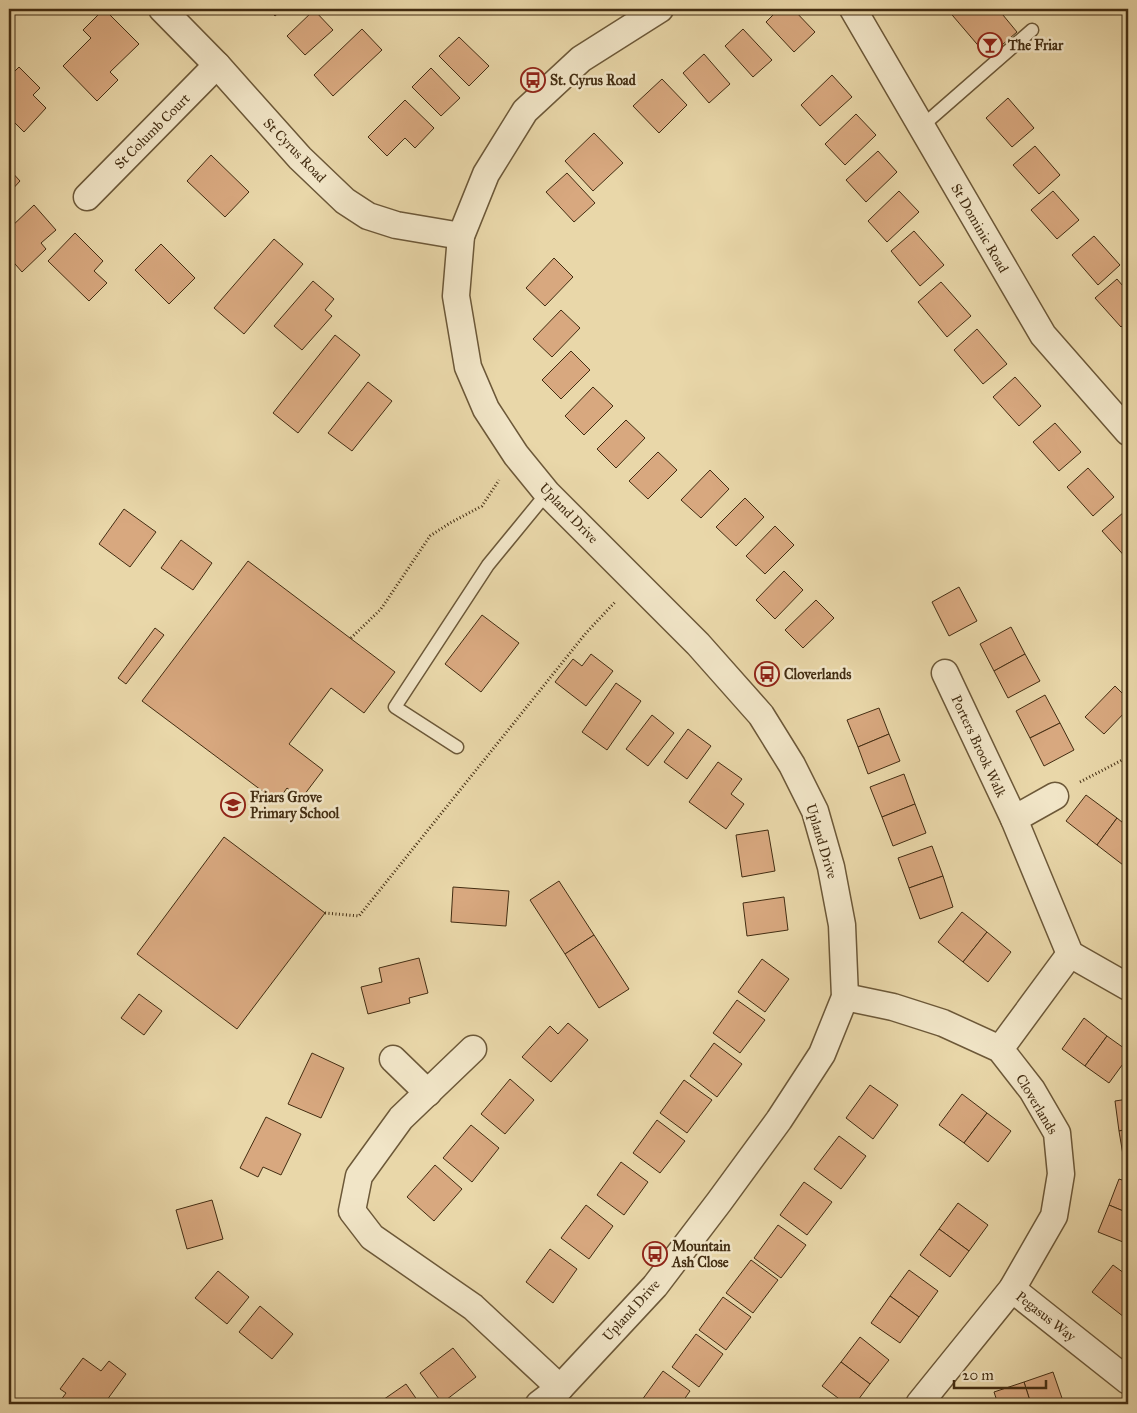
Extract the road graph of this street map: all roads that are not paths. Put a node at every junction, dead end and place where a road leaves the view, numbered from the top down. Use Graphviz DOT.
graph roads {
  1 [pos="162,9"];
  2 [pos="660,9"];
  3 [pos="853,9"];
  4 [pos="1032,30"];
  5 [pos="217,65"];
  6 [pos="921,127"];
  7 [pos="87,197"];
  8 [pos="461,236"];
  9 [pos="1128,432"];
  10 [pos="547,493"];
  11 [pos="945,673"];
  12 [pos="457,747"];
  13 [pos="1055,796"];
  14 [pos="1014,820"];
  15 [pos="1070,954"];
  16 [pos="1128,987"];
  17 [pos="845,997"];
  18 [pos="473,1049"];
  19 [pos="1000,1049"];
  20 [pos="393,1059"];
  21 [pos="428,1092"];
  22 [pos="1012,1289"];
  23 [pos="1128,1381"];
  24 [pos="560,1388"];
  25 [pos="539,1404"];
  26 [pos="920,1404"];
  1 -- 5 [label="street, St Cyrus Road"];
  2 -- 8 [label="street, Upland Drive"];
  3 -- 6 [label="street, St Dominic Road"];
  4 -- 6 [label="lane"];
  5 -- 7 [label="street, St Columb Court"];
  5 -- 8 [label="street, St Cyrus Road"];
  6 -- 9 [label="street, St Dominic Road"];
  8 -- 10 [label="street, Upland Drive"];
  10 -- 12 [label="lane"];
  10 -- 17 [label="street, Upland Drive"];
  11 -- 14 [label="street, Porters Brook Walk"];
  13 -- 14 [label="street"];
  14 -- 15 [label="street, Porters Brook Walk"];
  15 -- 16 [label="street"];
  15 -- 19 [label="street"];
  17 -- 19 [label="street, Cloverlands"];
  17 -- 24 [label="street, Upland Drive"];
  18 -- 21 [label="street"];
  19 -- 22 [label="street, Cloverlands"];
  20 -- 21 [label="street"];
  21 -- 24 [label="street"];
  22 -- 23 [label="street, Pegasus Way"];
  22 -- 26 [label="street, Cloverlands"];
  24 -- 25 [label="street, Upland Drive"];
}
